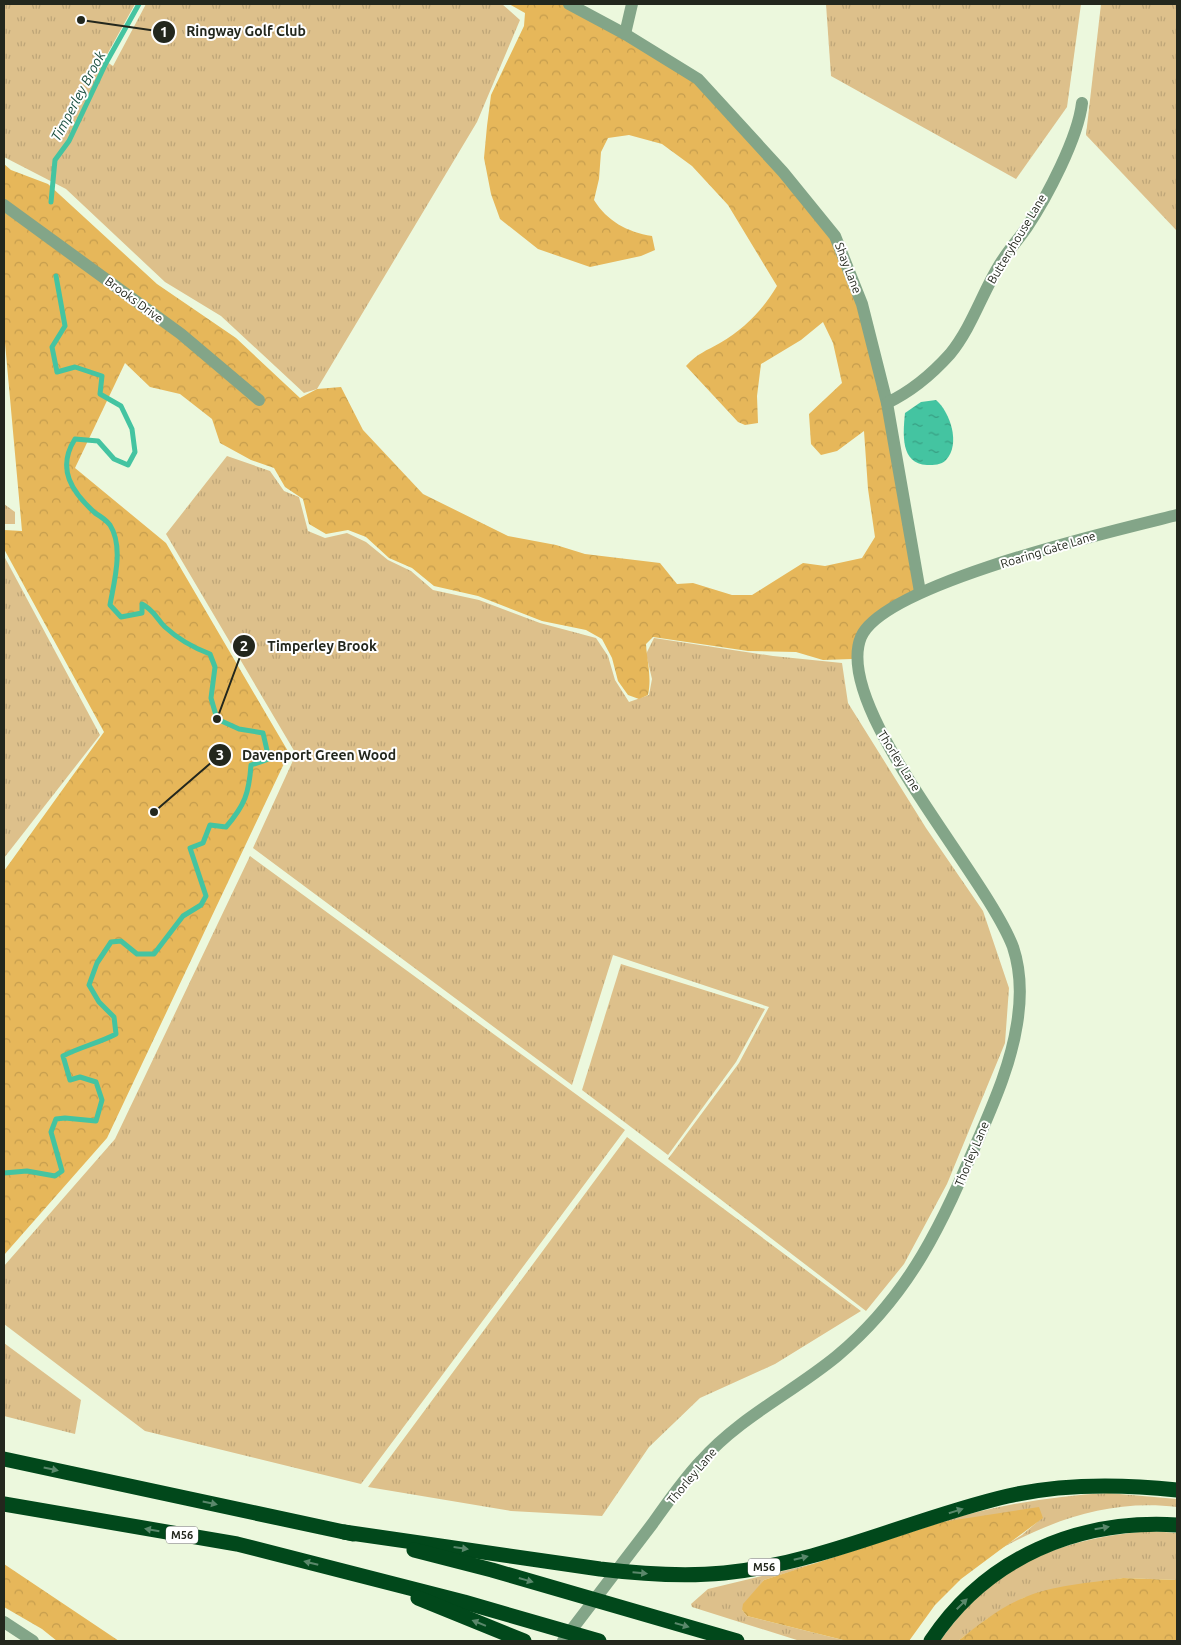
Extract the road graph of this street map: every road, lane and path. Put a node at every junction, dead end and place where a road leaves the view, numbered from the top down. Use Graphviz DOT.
graph roads {
  1 [pos="568,4"];
  2 [pos="632,4"];
  3 [pos="625,34"];
  4 [pos="1082,102"];
  5 [pos="4,206"];
  6 [pos="259,400"];
  7 [pos="887,403"];
  8 [pos="1177,515"];
  9 [pos="920,592"];
  10 [pos="4,1459"];
  11 [pos="1177,1490"];
  12 [pos="4,1504"];
  13 [pos="1177,1525"];
  14 [pos="344,1532"];
  15 [pos="359,1574"];
  16 [pos="4,1622"];
  17 [pos="32,1641"];
  18 [pos="524,1641"];
  19 [pos="562,1641"];
  20 [pos="599,1641"];
  21 [pos="737,1641"];
  22 [pos="931,1641"];
  1 -- 3 [label="street, Shay Lane"];
  2 -- 3 [label="street"];
  3 -- 7 [label="street, Shay Lane"];
  4 -- 7 [label="street, Butteryhouse Lane"];
  5 -- 6 [label="street, Brooks Drive"];
  7 -- 9 [label="street, Shay Lane"];
  8 -- 9 [label="street, Roaring Gate Lane"];
  9 -- 19 [label="street, Thorley Lane"];
  10 -- 14 [label="highway, M56, one-way"];
  14 -- 11 [label="highway, M56, one-way"];
  15 -- 12 [label="highway, M56, one-way"];
  22 -- 13 [label="highway, one-way"];
  14 -- 21 [label="highway, M56, one-way"];
  18 -- 15 [label="highway, M56, one-way"];
  15 -- 20 [label="highway, M56"];
  16 -- 17 [label="street"];
}
